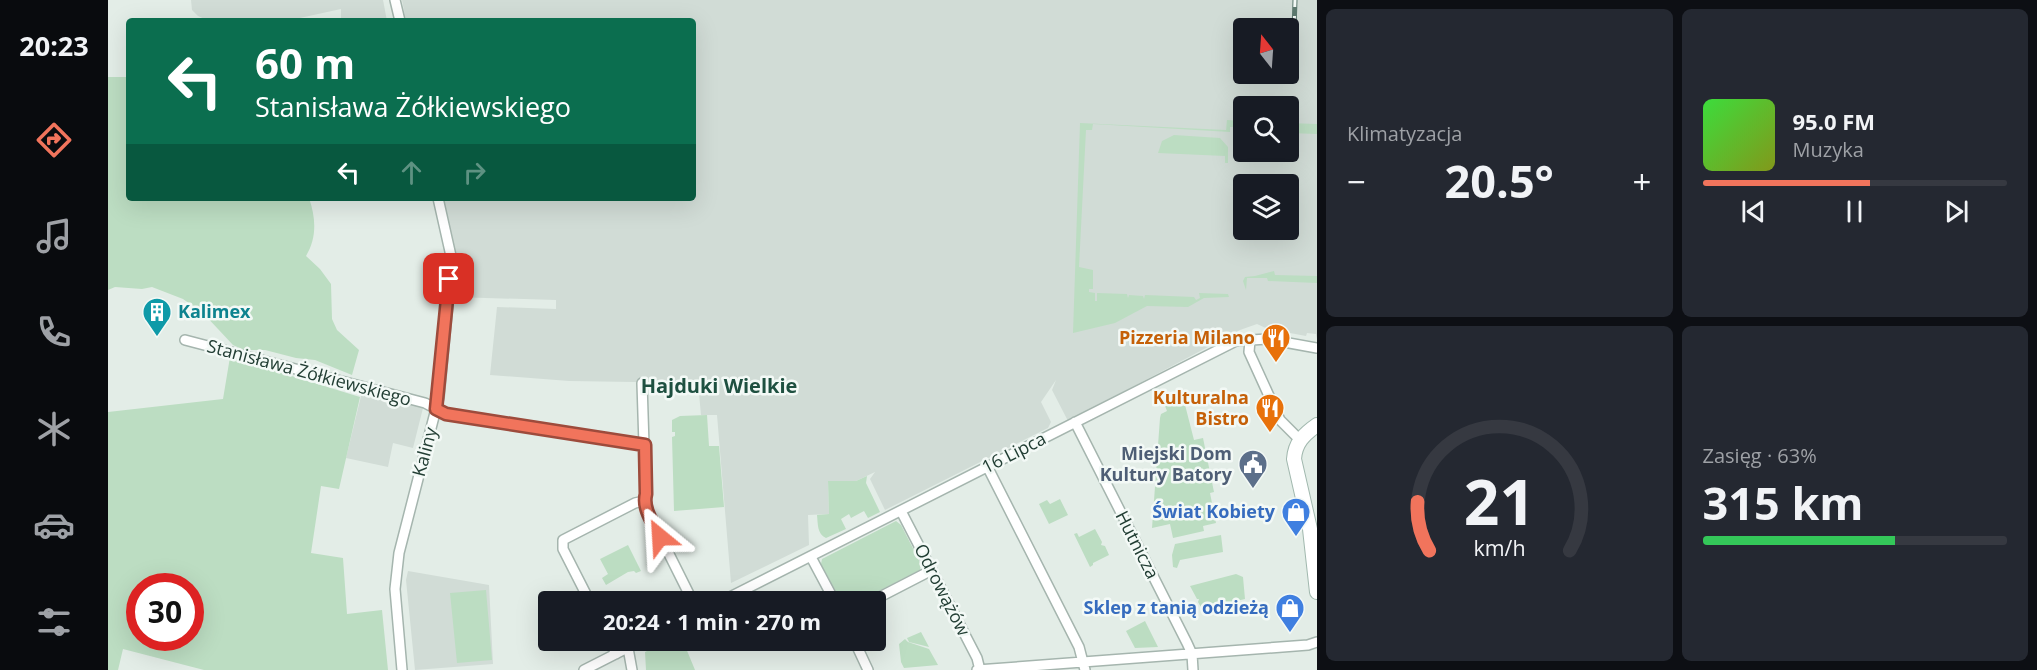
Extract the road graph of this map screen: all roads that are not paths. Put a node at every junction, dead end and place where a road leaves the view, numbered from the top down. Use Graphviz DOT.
graph roads {
  1 [pos="395,0"];
  2 [pos="399,18"];
  3 [pos="439,201"];
  4 [pos="185,340"];
  5 [pos="1250,340"];
  6 [pos="1317,348"];
  7 [pos="642,383"];
  8 [pos="436,409"];
  9 [pos="1075,422"];
  10 [pos="1317,425"];
  11 [pos="1300,440"];
  12 [pos="645,445"];
  13 [pos="987,466"];
  14 [pos="644,501"];
  15 [pos="901,511"];
  16 [pos="1313,528"];
  17 [pos="811,556"];
  18 [pos="932,570"];
  19 [pos="584,591"];
  20 [pos="688,591"];
  21 [pos="742,591"];
  22 [pos="829,591"];
  23 [pos="1317,592"];
  24 [pos="886,594"];
  25 [pos="1317,642"];
  26 [pos="614,651"];
  27 [pos="622,651"];
  28 [pos="629,651"];
  29 [pos="859,651"];
  30 [pos="616,654"];
  31 [pos="1192,654"];
  32 [pos="1085,667"];
  33 [pos="402,670"];
  34 [pos="584,670"];
  35 [pos="632,670"];
  36 [pos="868,670"];
  37 [pos="979,670"];
  38 [pos="1193,670"];
  1 -- 2 [label="street"];
  3 -- 8 [label="street, Kaliny"];
  4 -- 8 [label="street, Stanisława Żółkiewskiego"];
  5 -- 6 [label="street, 16 Lipca"];
  5 -- 9 [label="street, 16 Lipca"];
  5 -- 11 [label="street"];
  7 -- 12 [label="street"];
  8 -- 12 [label="street, Stanisława Żółkiewskiego"];
  8 -- 33 [label="street, Kaliny"];
  9 -- 13 [label="street, 16 Lipca"];
  9 -- 31 [label="street, Hutnicza"];
  10 -- 11 [label="street"];
  11 -- 16 [label="street"];
  12 -- 14 [label="street"];
  13 -- 15 [label="street, 16 Lipca"];
  13 -- 32 [label="street"];
  14 -- 19 [label="street"];
  14 -- 20 [label="street"];
  15 -- 17 [label="street, 16 Lipca"];
  15 -- 18 [label="street, Odrowążów"];
  16 -- 23 [label="street"];
  17 -- 21 [label="street, 16 Lipca"];
  17 -- 22 [label="street"];
  18 -- 24 [label="street"];
  18 -- 37 [label="street, Odrowążów"];
  25 -- 31 [label="street"];
  26 -- 30 [label="street"];
  27 -- 30 [label="street"];
  28 -- 35 [label="street"];
  29 -- 36 [label="street"];
  30 -- 34 [label="street"];
  31 -- 32 [label="street"];
  31 -- 38 [label="street, Hutnicza"];
  32 -- 37 [label="street"];
}
